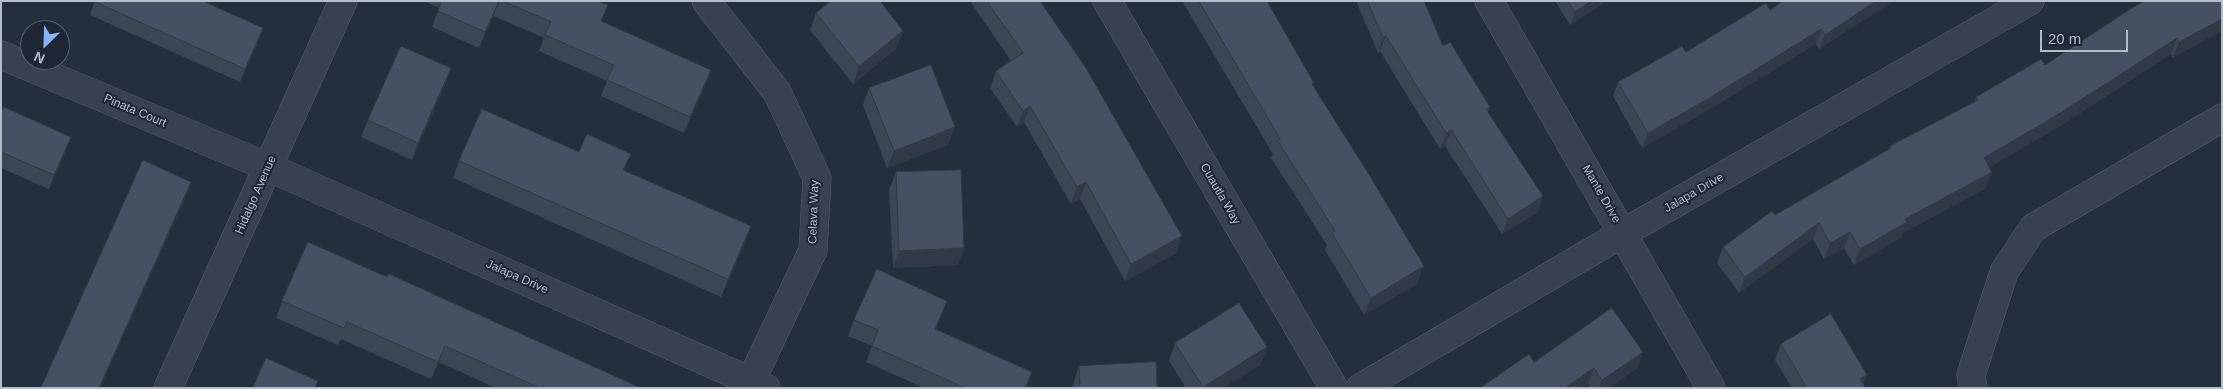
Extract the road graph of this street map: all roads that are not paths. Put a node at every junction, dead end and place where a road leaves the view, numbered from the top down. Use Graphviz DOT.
graph roads {
  1 [pos="343,1"];
  2 [pos="706,1"];
  3 [pos="1107,1"];
  4 [pos="1488,1"];
  5 [pos="2030,1"];
  6 [pos="1,55"];
  7 [pos="2222,118"];
  8 [pos="268,167"];
  9 [pos="1623,233"];
  10 [pos="759,384"];
  11 [pos="168,388"];
  12 [pos="1334,388"];
  13 [pos="1360,388"];
  14 [pos="1711,388"];
  15 [pos="1973,388"];
  1 -- 8 [label="street, Hidalgo Avenue"];
  2 -- 10 [label="street, Celava Way"];
  3 -- 12 [label="street, Cuautla Way"];
  4 -- 9 [label="street, Mante Drive"];
  5 -- 9 [label="street, Jalapa Drive"];
  6 -- 8 [label="street, Pinata Court"];
  7 -- 15 [label="street"];
  8 -- 10 [label="street, Jalapa Drive"];
  8 -- 11 [label="street, Hidalgo Avenue"];
  9 -- 13 [label="street, Jalapa Drive"];
  9 -- 14 [label="street, Mante Drive"];
}
